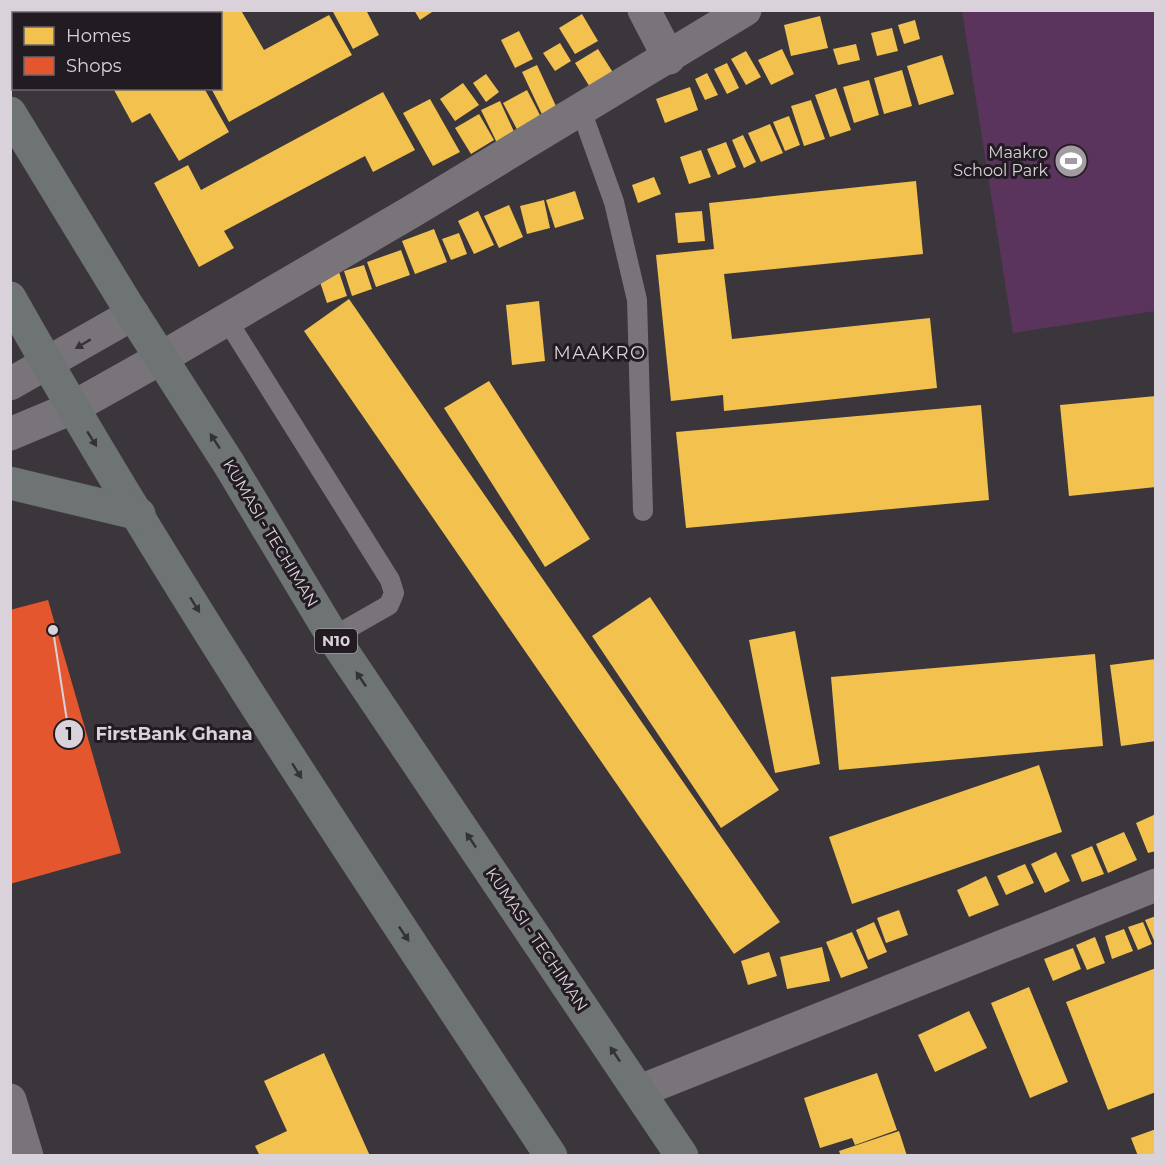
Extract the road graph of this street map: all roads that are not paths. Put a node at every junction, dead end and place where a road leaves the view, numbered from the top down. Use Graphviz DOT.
graph roads {
  1 [pos="644,10"];
  2 [pos="745,10"];
  3 [pos="669,58"];
  4 [pos="581,110"];
  5 [pos="10,113"];
  6 [pos="10,298"];
  7 [pos="133,314"];
  8 [pos="226,320"];
  9 [pos="161,357"];
  10 [pos="48,364"];
  11 [pos="10,384"];
  12 [pos="72,408"];
  13 [pos="10,434"];
  14 [pos="10,483"];
  15 [pos="643,511"];
  16 [pos="139,514"];
  17 [pos="333,637"];
  18 [pos="1155,885"];
  19 [pos="640,1091"];
  20 [pos="13,1115"];
  21 [pos="27,1155"];
  22 [pos="551,1155"];
  23 [pos="682,1155"];
  1 -- 3 [label="street"];
  2 -- 3 [label="street"];
  3 -- 4 [label="street"];
  4 -- 8 [label="street"];
  4 -- 15 [label="lane"];
  5 -- 7 [label="highway, KUMASI - TECHIMAN / N10"];
  6 -- 10 [label="highway"];
  7 -- 9 [label="highway, KUMASI - TECHIMAN / N10"];
  7 -- 10 [label="street, one-way"];
  8 -- 9 [label="street"];
  8 -- 17 [label="lane"];
  9 -- 12 [label="street"];
  17 -- 9 [label="highway, KUMASI - TECHIMAN / N10, one-way"];
  10 -- 11 [label="street"];
  10 -- 12 [label="highway"];
  12 -- 13 [label="street"];
  12 -- 16 [label="highway, one-way"];
  14 -- 16 [label="highway"];
  16 -- 22 [label="highway, one-way"];
  19 -- 17 [label="highway, KUMASI - TECHIMAN / N10, one-way"];
  18 -- 19 [label="street"];
  19 -- 23 [label="highway, KUMASI - TECHIMAN / N10"];
  20 -- 21 [label="street"];
}
